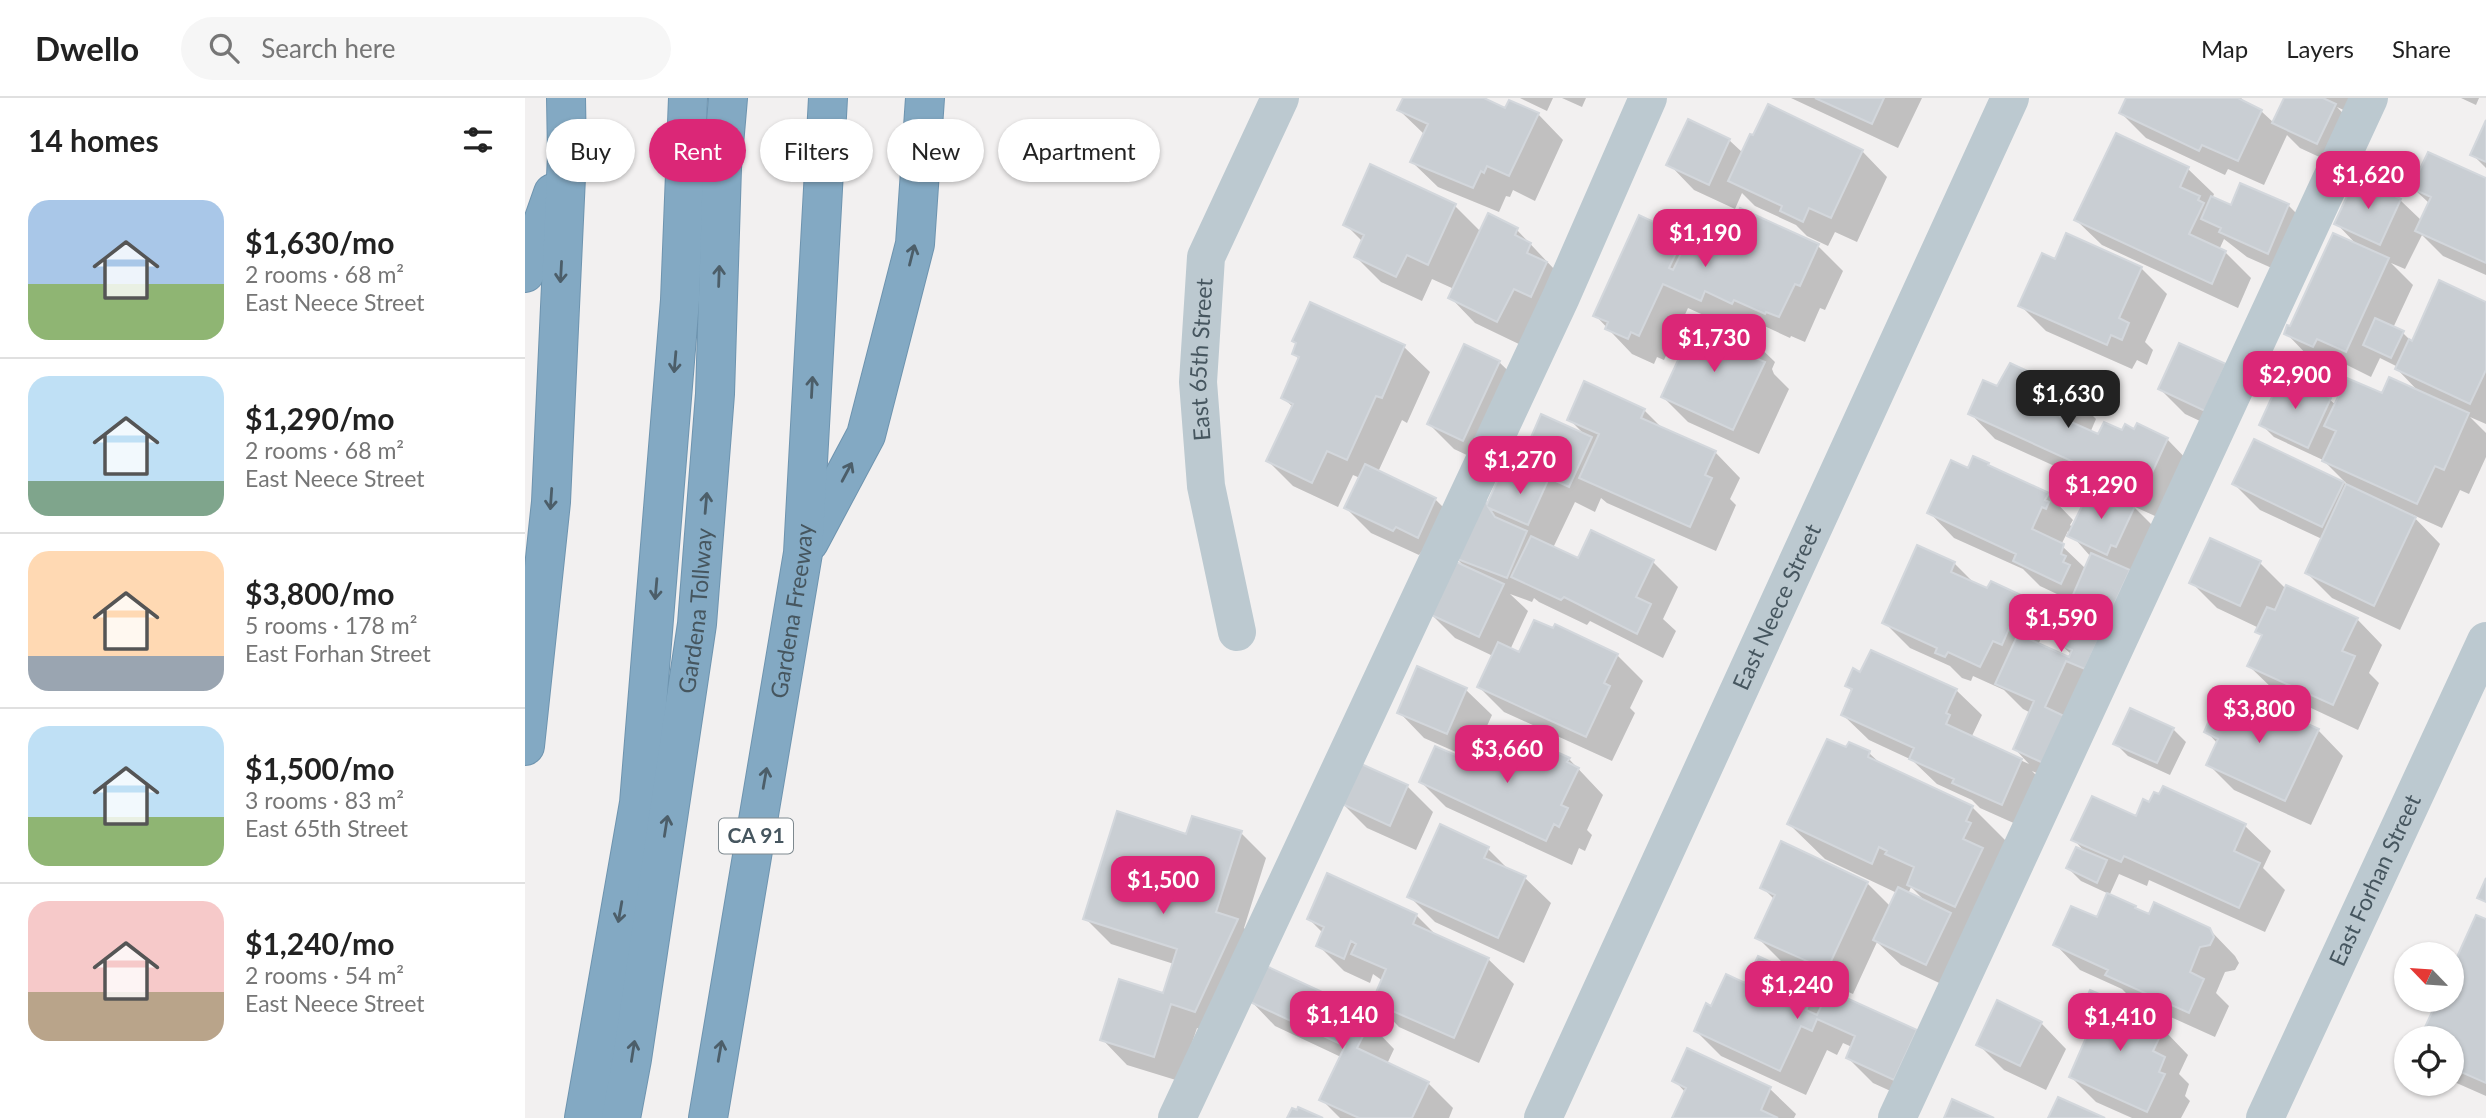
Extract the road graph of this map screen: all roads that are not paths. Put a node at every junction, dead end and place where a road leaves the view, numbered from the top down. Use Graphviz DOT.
graph roads {
  1 [pos="566,98"];
  2 [pos="688,98"];
  3 [pos="728,98"];
  4 [pos="828,98"];
  5 [pos="925,98"];
  6 [pos="1280,98"];
  7 [pos="1648,98"];
  8 [pos="2010,98"];
  9 [pos="2369,98"];
  10 [pos="566,119"];
  11 [pos="557,182"];
  12 [pos="566,182"];
  13 [pos="525,273"];
  14 [pos="803,554"];
  15 [pos="1237,632"];
  16 [pos="2486,641"];
  17 [pos="525,746"];
  18 [pos="584,1118"];
  19 [pos="621,1118"];
  20 [pos="708,1118"];
  21 [pos="1177,1118"];
  22 [pos="1543,1118"];
  23 [pos="1897,1118"];
  24 [pos="2265,1118"];
  1 -- 10 [label="highway"];
  2 -- 18 [label="highway, Gardena Tollway, one-way"];
  19 -- 3 [label="highway, Gardena Tollway, one-way"];
  14 -- 4 [label="highway, Gardena Freeway / CA 91, one-way"];
  14 -- 5 [label="highway, one-way"];
  6 -- 15 [label="street, East 65th Street"];
  7 -- 21 [label="street"];
  8 -- 22 [label="street, East Neece Street"];
  9 -- 23 [label="street"];
  11 -- 13 [label="highway"];
  12 -- 17 [label="highway, one-way"];
  20 -- 14 [label="highway, Gardena Freeway / CA 91, one-way"];
  16 -- 24 [label="street, East Forhan Street"];
}
